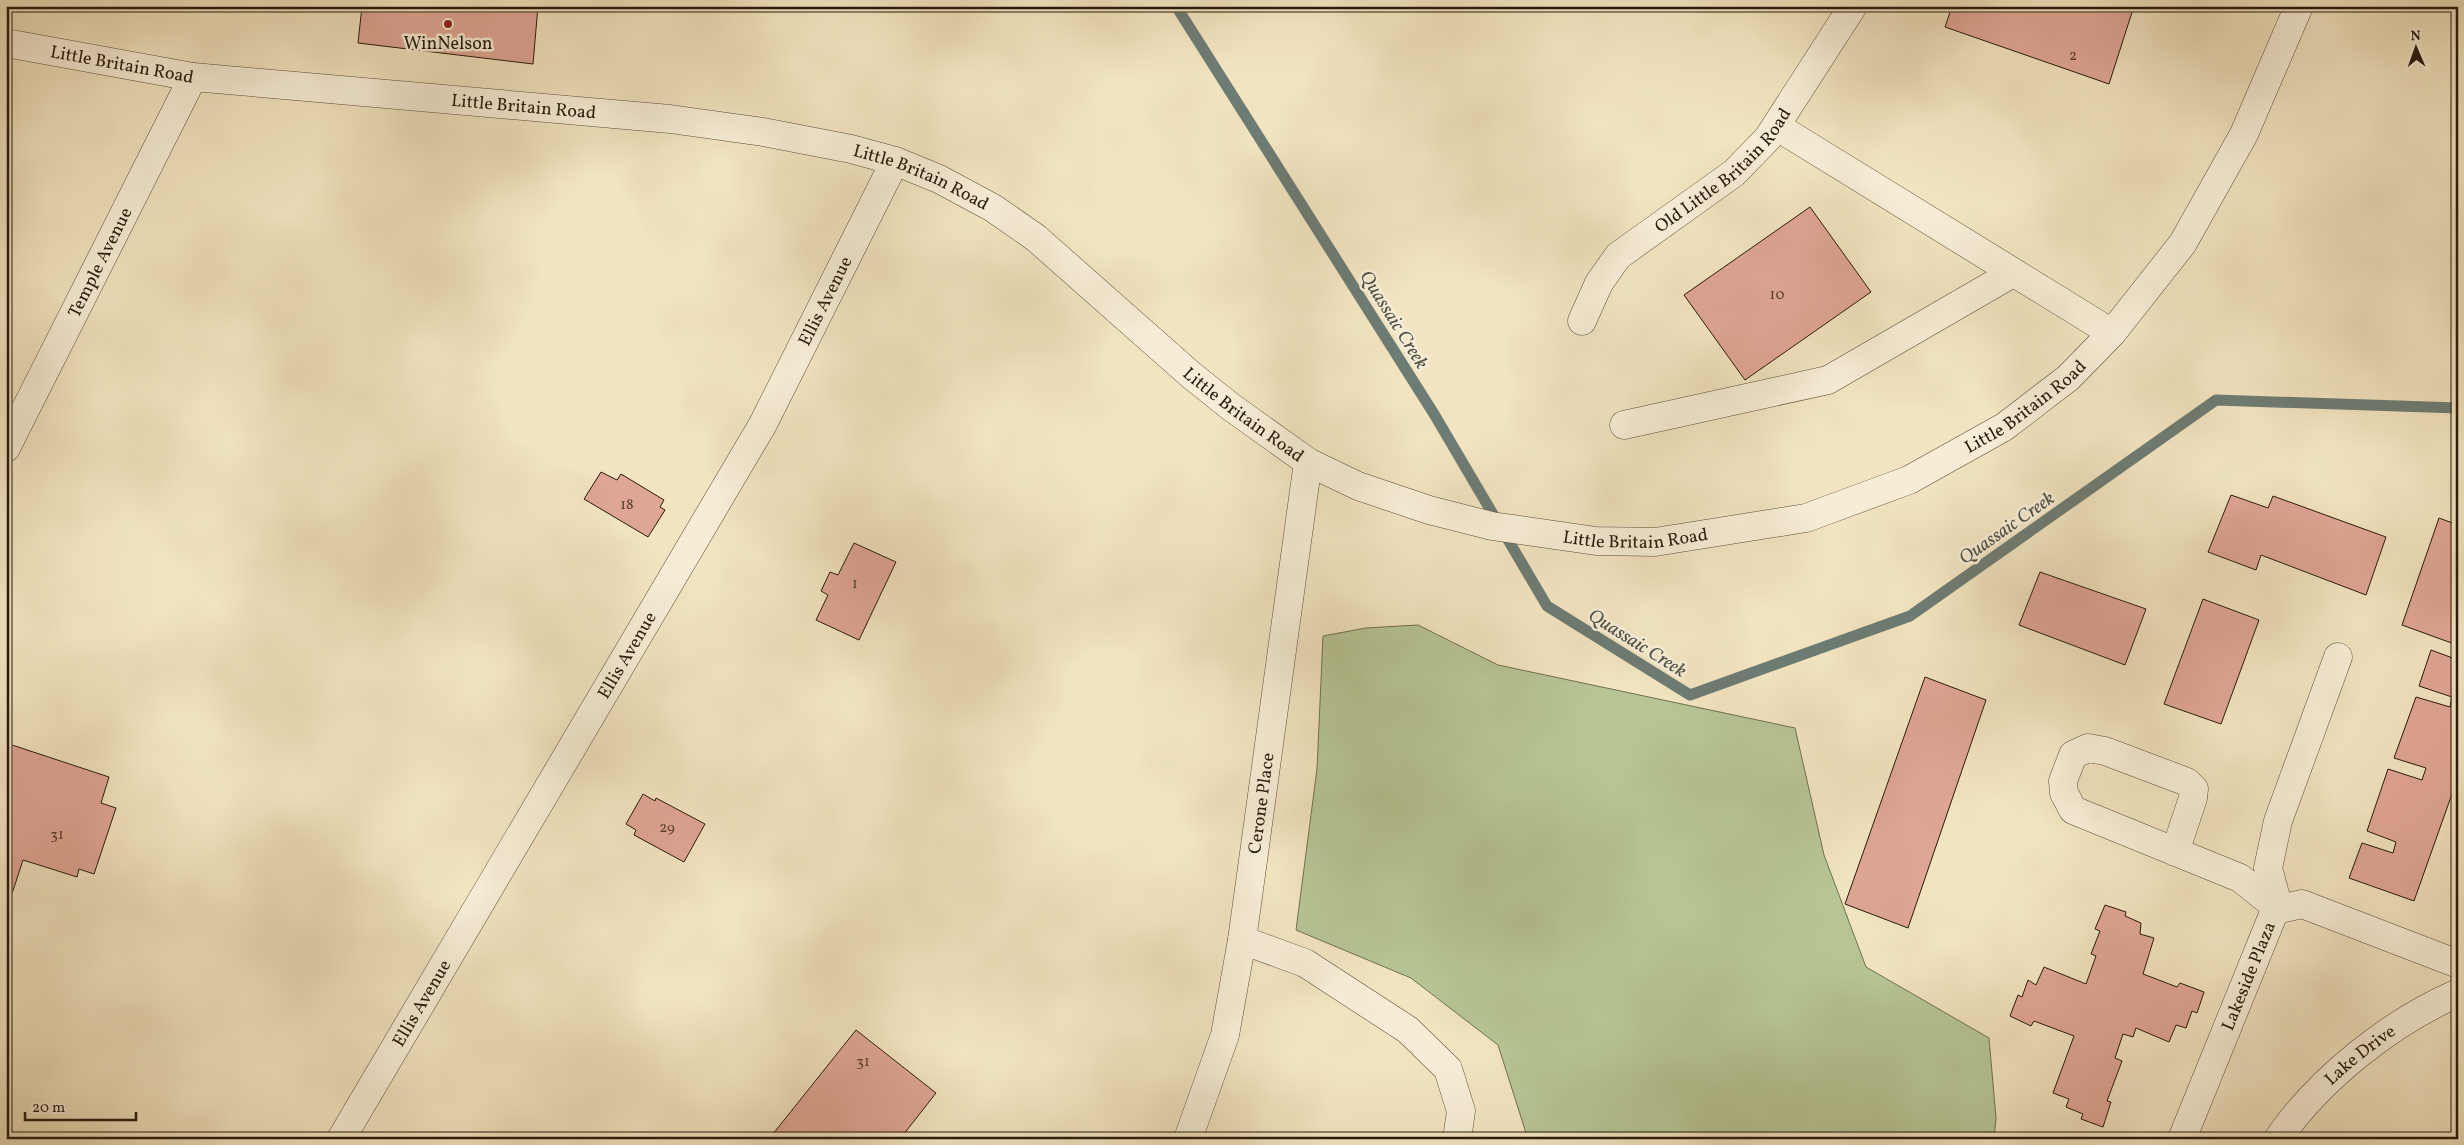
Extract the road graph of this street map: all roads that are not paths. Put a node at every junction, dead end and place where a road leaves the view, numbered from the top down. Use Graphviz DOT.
graph roads {
  1 [pos="1854,6"];
  2 [pos="2299,6"];
  3 [pos="6,43"];
  4 [pos="193,77"];
  5 [pos="1776,126"];
  6 [pos="895,161"];
  7 [pos="2012,273"];
  8 [pos="1582,321"];
  9 [pos="2112,333"];
  10 [pos="1624,425"];
  11 [pos="6,448"];
  12 [pos="1308,462"];
  13 [pos="2338,657"];
  14 [pos="2174,852"];
  15 [pos="2279,909"];
  16 [pos="1242,940"];
  17 [pos="2458,964"];
  18 [pos="2458,993"];
  19 [pos="341,1139"];
  20 [pos="1188,1139"];
  21 [pos="1457,1139"];
  22 [pos="2182,1139"];
  23 [pos="2278,1139"];
  1 -- 5 [label="street, Old Little Britain Road"];
  2 -- 9 [label="street, Little Britain Road"];
  3 -- 4 [label="street, Little Britain Road"];
  4 -- 6 [label="street, Little Britain Road"];
  4 -- 11 [label="street, Temple Avenue"];
  5 -- 7 [label="street"];
  5 -- 8 [label="street, Old Little Britain Road"];
  6 -- 12 [label="street, Little Britain Road"];
  6 -- 19 [label="street, Ellis Avenue"];
  7 -- 9 [label="street"];
  7 -- 10 [label="street"];
  9 -- 12 [label="street, Little Britain Road"];
  12 -- 16 [label="street, Cerone Place"];
  13 -- 15 [label="street"];
  14 -- 14 [label="street"];
  14 -- 15 [label="street"];
  15 -- 17 [label="street, Lakeside Plaza"];
  15 -- 22 [label="street, Lakeside Plaza"];
  16 -- 20 [label="street, Cerone Place"];
  16 -- 21 [label="street"];
  18 -- 23 [label="street, Lake Drive"];
}
